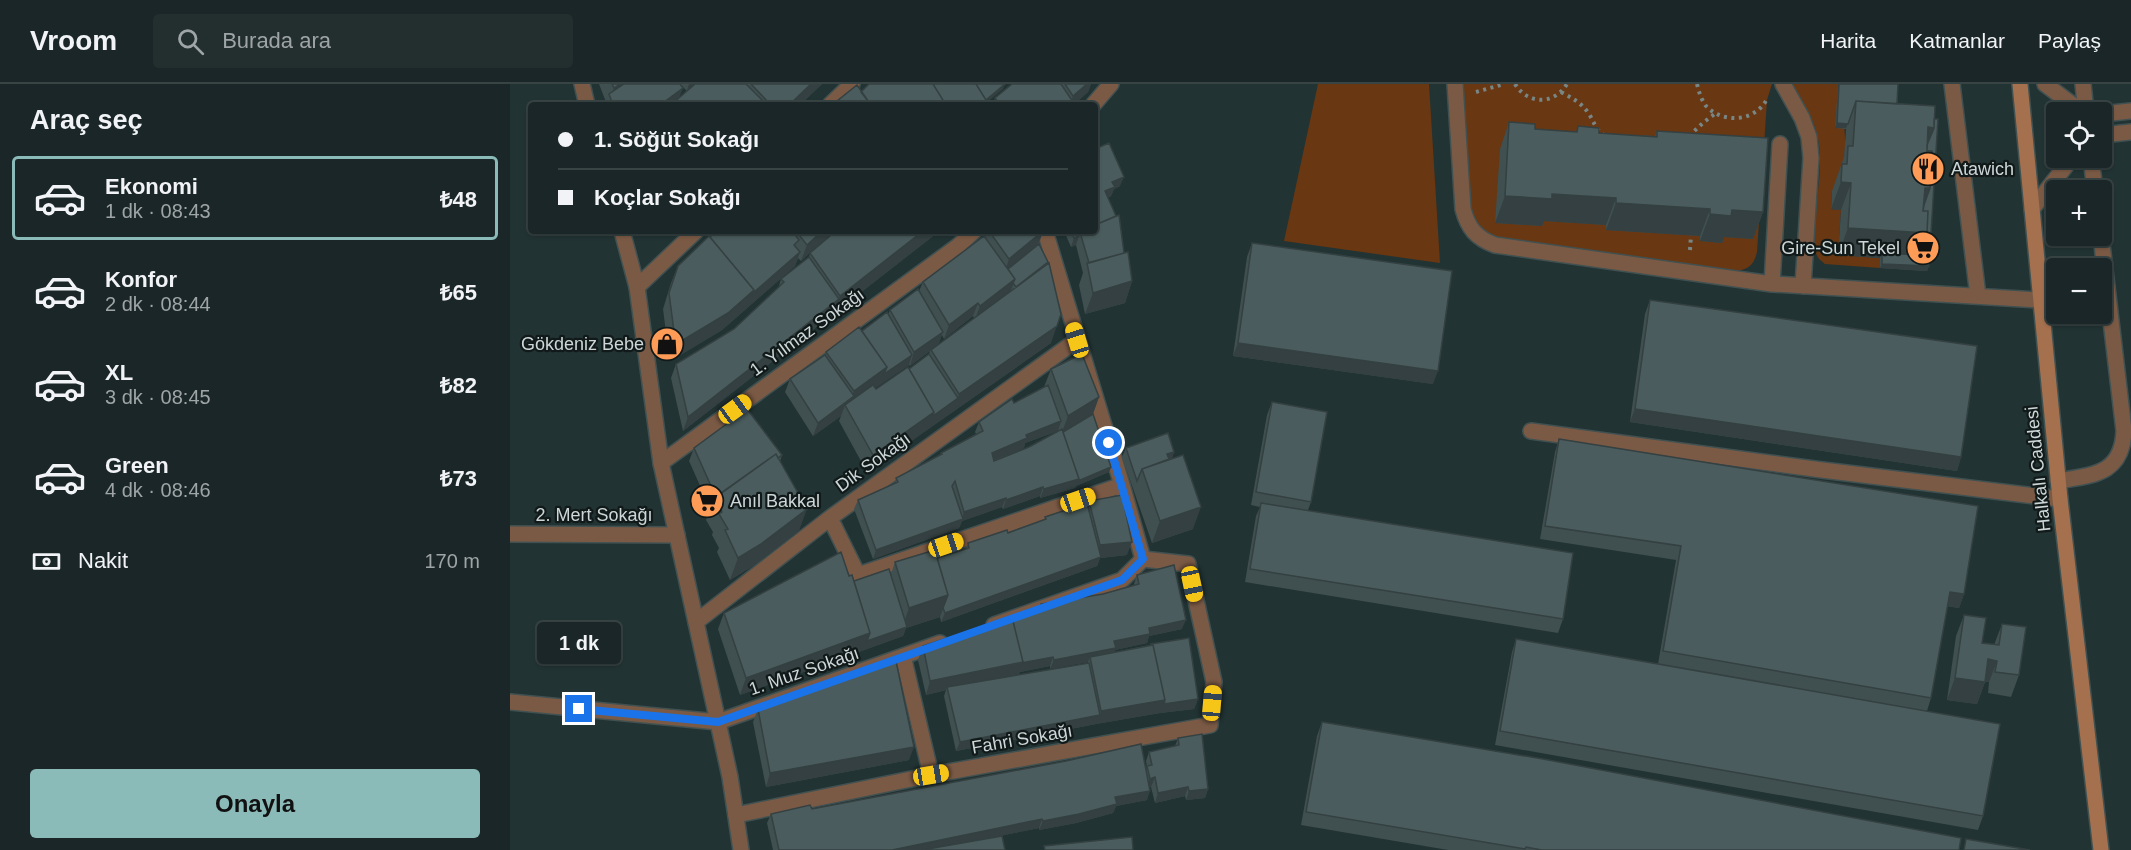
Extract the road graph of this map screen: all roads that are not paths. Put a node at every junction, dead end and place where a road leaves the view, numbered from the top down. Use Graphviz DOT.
graph roads {
  1 [pos="582,84"];
  2 [pos="852,84"];
  3 [pos="1111,84"];
  4 [pos="1455,84"];
  5 [pos="1783,84"];
  6 [pos="1953,84"];
  7 [pos="2020,84"];
  8 [pos="2045,84"];
  9 [pos="2083,84"];
  10 [pos="586,102"];
  11 [pos="833,102"];
  12 [pos="1096,102"];
  13 [pos="2070,102"];
  14 [pos="2084,102"];
  15 [pos="2131,111"];
  16 [pos="2112,113"];
  17 [pos="2131,132"];
  18 [pos="2112,134"];
  19 [pos="1780,144"];
  20 [pos="2064,168"];
  21 [pos="2032,209"];
  22 [pos="623,234"];
  23 [pos="693,234"];
  24 [pos="971,234"];
  25 [pos="1046,234"];
  26 [pos="2102,246"];
  27 [pos="1772,284"];
  28 [pos="637,286"];
  29 [pos="1803,286"];
  30 [pos="1978,296"];
  31 [pos="2040,300"];
  32 [pos="1077,340"];
  33 [pos="1531,431"];
  34 [pos="661,463"];
  35 [pos="2058,481"];
  36 [pos="1122,485"];
  37 [pos="2060,499"];
  38 [pos="830,518"];
  39 [pos="510,534"];
  40 [pos="677,534"];
  41 [pos="1143,559"];
  42 [pos="696,622"];
  43 [pos="980,630"];
  44 [pos="958,637"];
  45 [pos="903,656"];
  46 [pos="510,702"];
  47 [pos="718,722"];
  48 [pos="931,775"];
  49 [pos="736,815"];
  50 [pos="741,850"];
  51 [pos="2101,850"];
  1 -- 10 [label="street"];
  2 -- 11 [label="street"];
  3 -- 12 [label="street"];
  4 -- 27 [label="street"];
  5 -- 29 [label="street"];
  6 -- 30 [label="street"];
  7 -- 21 [label="main road, Halkalı Caddesi"];
  8 -- 13 [label="street"];
  9 -- 14 [label="street"];
  15 -- 16 [label="street"];
  17 -- 18 [label="street"];
  19 -- 27 [label="street"];
  20 -- 21 [label="street"];
  21 -- 31 [label="main road, Halkalı Caddesi"];
  22 -- 28 [label="street"];
  23 -- 28 [label="street"];
  24 -- 34 [label="street, 1. Yılmaz Sokağı"];
  25 -- 32 [label="street"];
  26 -- 35 [label="street"];
  27 -- 29 [label="street"];
  28 -- 34 [label="street"];
  29 -- 30 [label="street"];
  30 -- 31 [label="street"];
  31 -- 35 [label="main road, Halkalı Caddesi"];
  32 -- 36 [label="street"];
  32 -- 38 [label="street, Dik Sokağı"];
  33 -- 37 [label="street"];
  34 -- 40 [label="street"];
  35 -- 37 [label="main road, Halkalı Caddesi"];
  36 -- 38 [label="street"];
  36 -- 41 [label="street"];
  37 -- 51 [label="main road, Halkalı Caddesi"];
  38 -- 42 [label="street, Dik Sokağı"];
  39 -- 40 [label="street, 2. Mert Sokağı"];
  40 -- 42 [label="street"];
  41 -- 43 [label="street"];
  41 -- 48 [label="street, Fahri Sokağı"];
  42 -- 47 [label="street"];
  44 -- 45 [label="street, 1. Muz Sokağı"];
  45 -- 47 [label="street, 1. Muz Sokağı"];
  45 -- 48 [label="street"];
  46 -- 47 [label="street"];
  47 -- 49 [label="street"];
  48 -- 49 [label="street, Fahri Sokağı"];
  49 -- 50 [label="street"];
}
